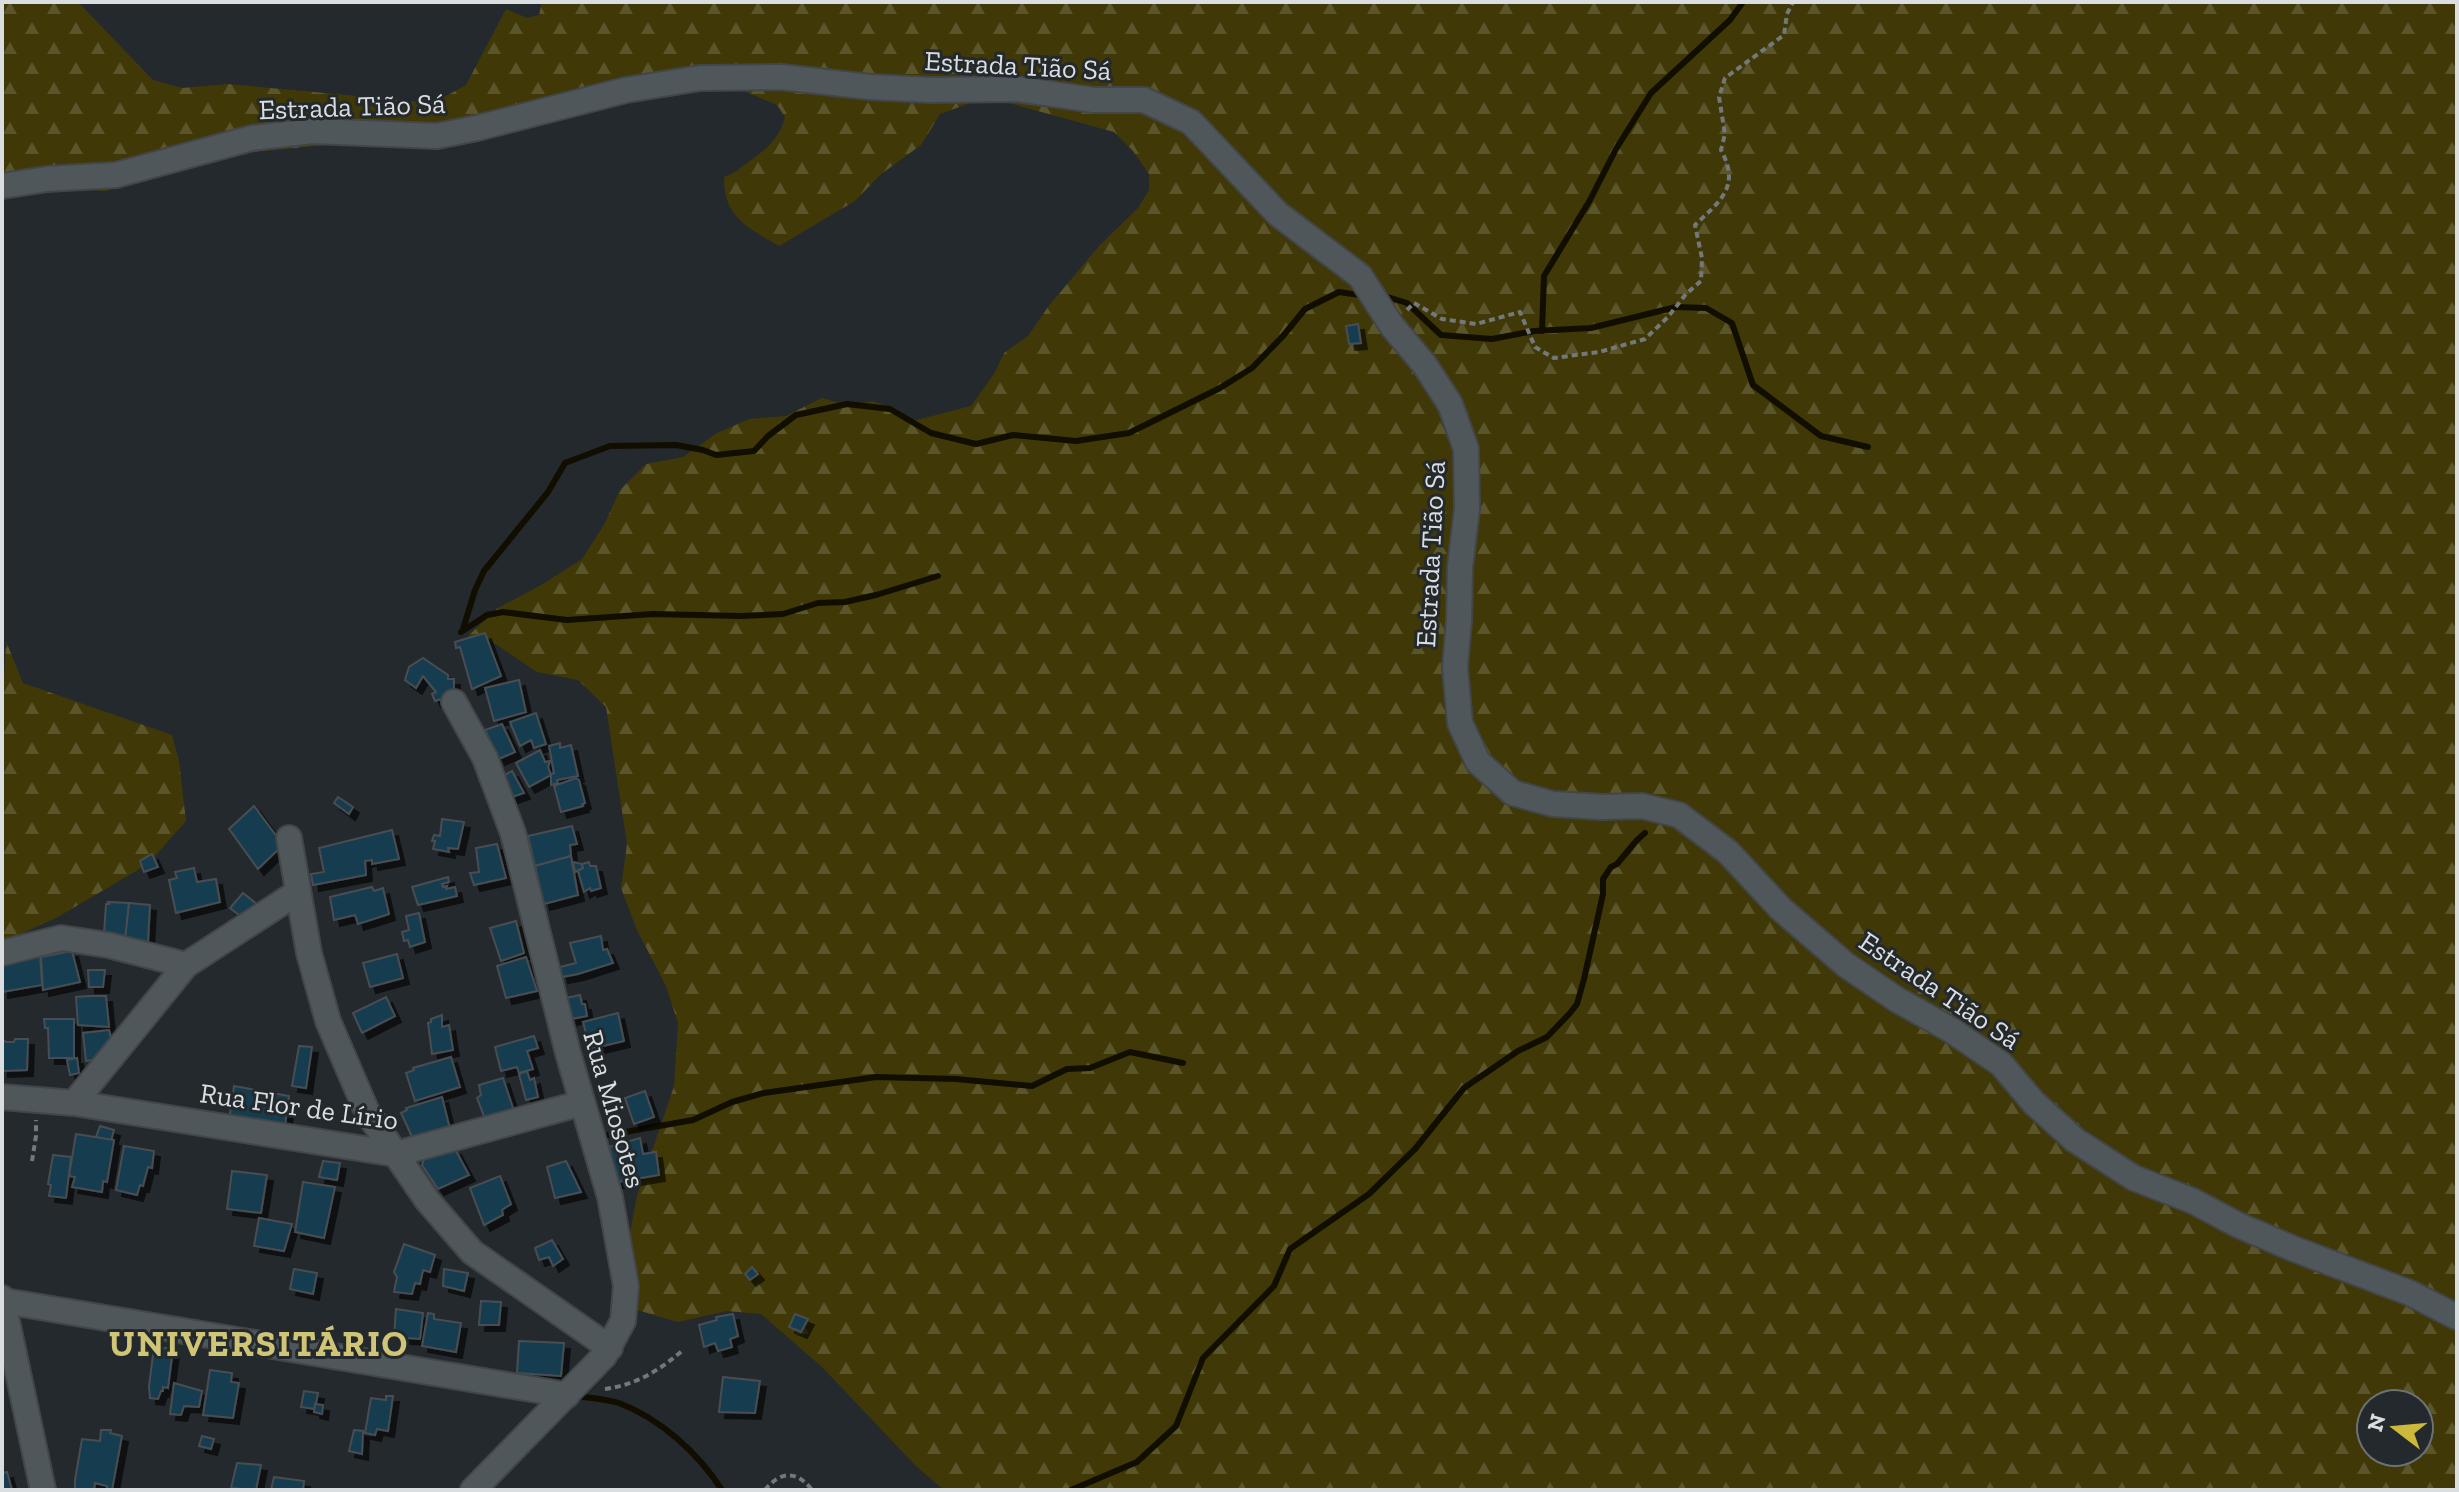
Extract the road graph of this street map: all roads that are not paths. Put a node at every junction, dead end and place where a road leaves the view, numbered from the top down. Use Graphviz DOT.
graph roads {
  1 [pos="2,186"];
  2 [pos="454,702"];
  3 [pos="289,838"];
  4 [pos="298,892"];
  5 [pos="2,953"];
  6 [pos="186,965"];
  7 [pos="2,1097"];
  8 [pos="74,1103"];
  9 [pos="582,1103"];
  10 [pos="396,1154"];
  11 [pos="3,1300"];
  12 [pos="2457,1317"];
  13 [pos="610,1348"];
  14 [pos="570,1391"];
  15 [pos="43,1490"];
  16 [pos="473,1490"];
  1 -- 12 [label="street, Estrada Tião Sá"];
  2 -- 9 [label="street, Rua Miosotes"];
  3 -- 4 [label="street"];
  4 -- 6 [label="street"];
  4 -- 10 [label="street"];
  5 -- 6 [label="street"];
  6 -- 8 [label="street"];
  7 -- 8 [label="street, Rua Flor de Lírio"];
  8 -- 10 [label="street, Rua Flor de Lírio"];
  9 -- 10 [label="street, Rua Flor de Lírio"];
  9 -- 13 [label="street, Rua Miosotes"];
  10 -- 13 [label="street"];
  11 -- 14 [label="street"];
  11 -- 15 [label="street"];
  13 -- 14 [label="street, Rua Miosotes"];
  14 -- 16 [label="street, Rua Miosotes"];
}
